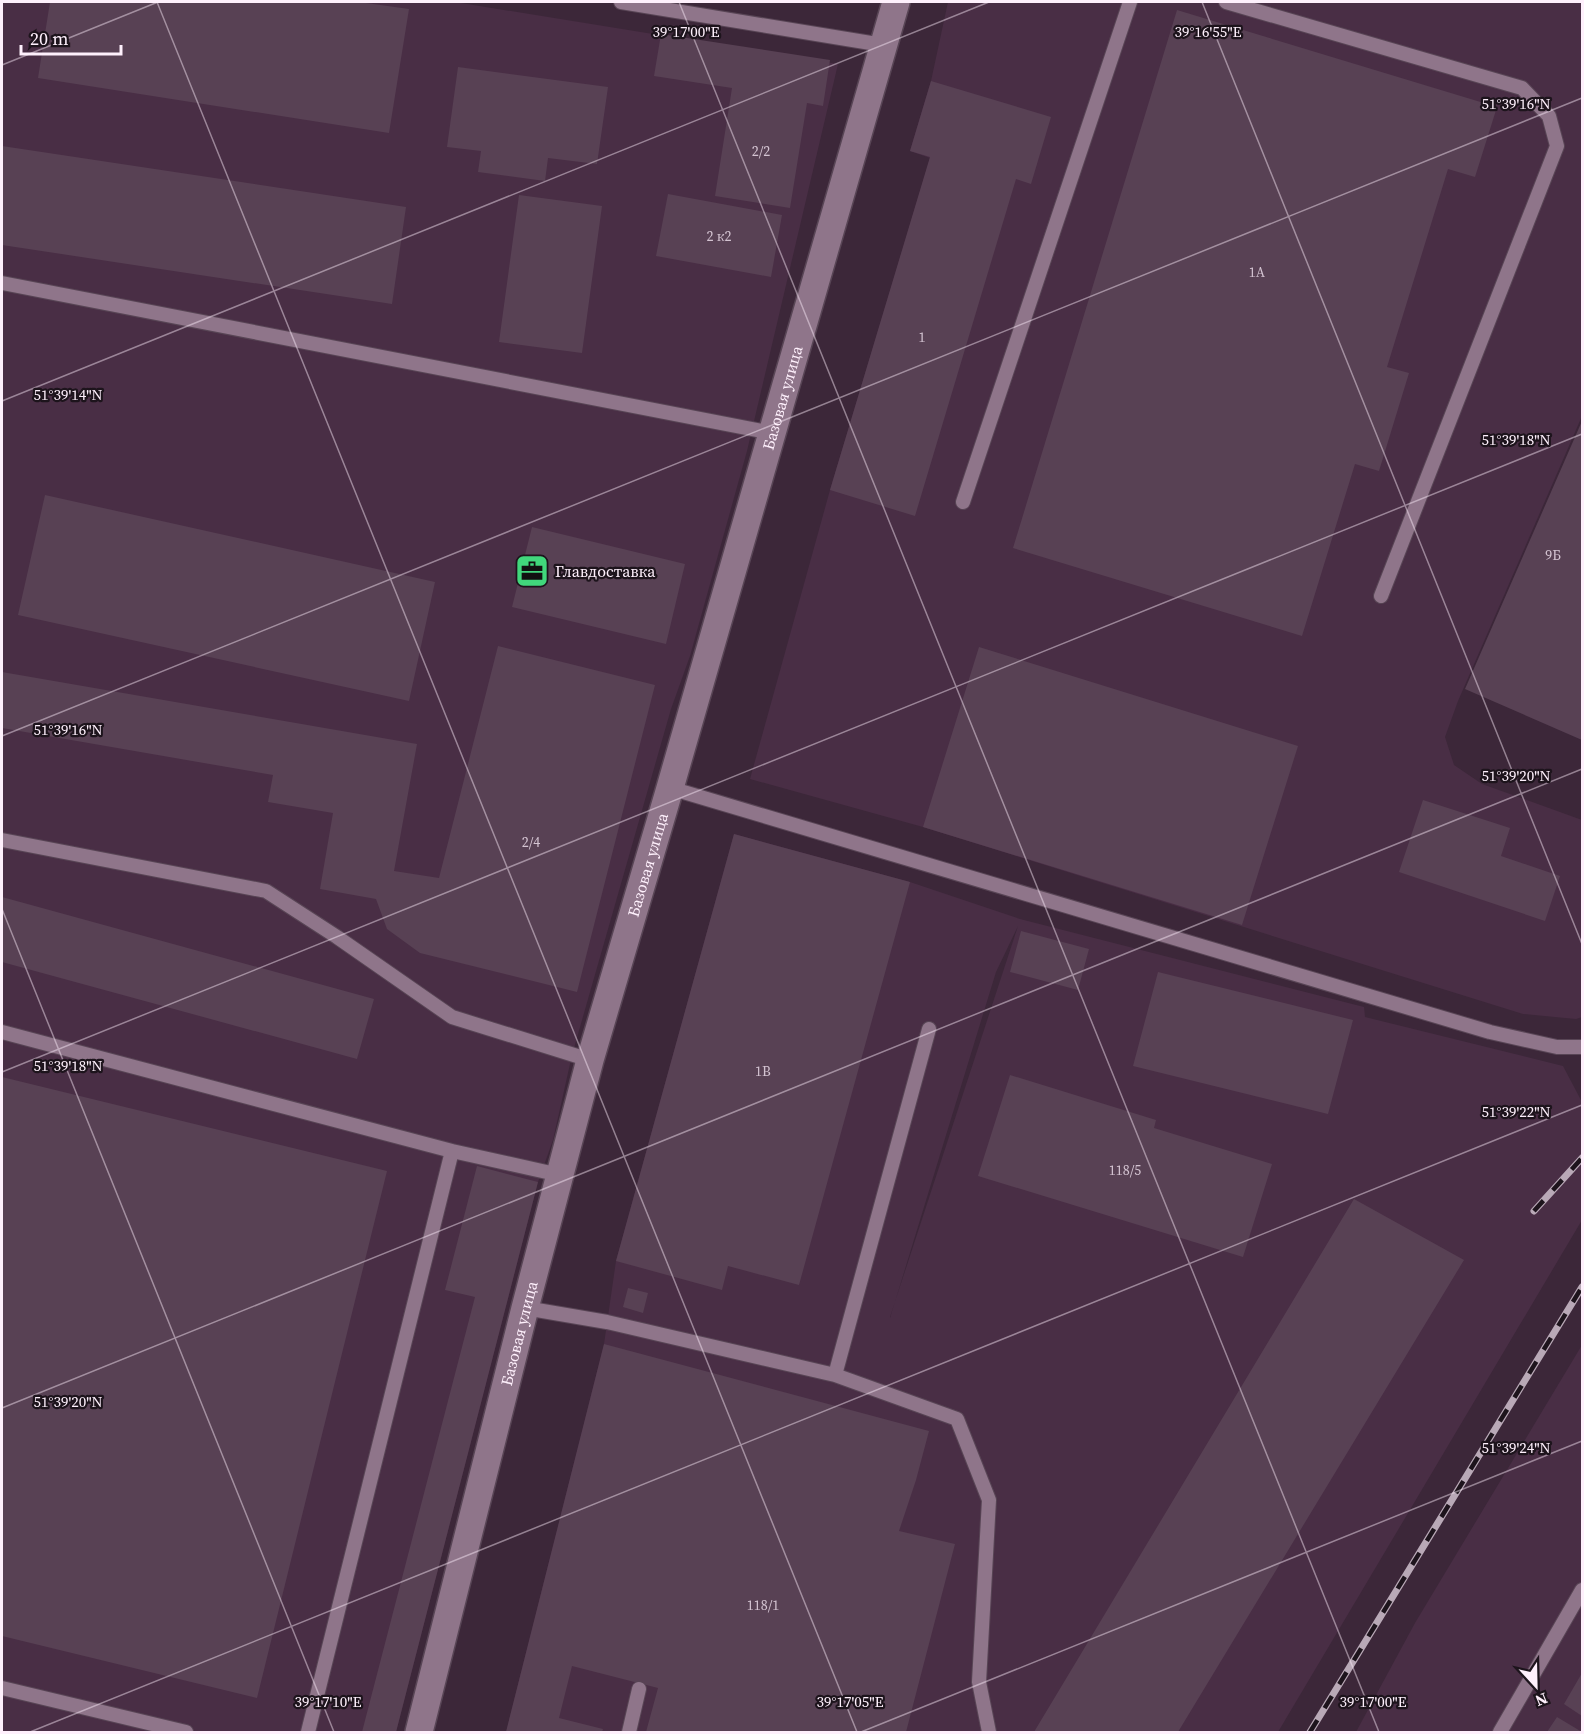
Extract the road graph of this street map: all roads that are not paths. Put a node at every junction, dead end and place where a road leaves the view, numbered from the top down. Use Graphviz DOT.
graph roads {
  1 [pos="621,2"];
  2 [pos="896,2"];
  3 [pos="1130,2"];
  4 [pos="1226,2"];
  5 [pos="884,45"];
  6 [pos="2,284"];
  7 [pos="772,432"];
  8 [pos="963,502"];
  9 [pos="1381,596"];
  10 [pos="670,788"];
  11 [pos="2,840"];
  12 [pos="929,1029"];
  13 [pos="2,1032"];
  14 [pos="1582,1047"];
  15 [pos="590,1060"];
  16 [pos="452,1151"];
  17 [pos="560,1175"];
  18 [pos="525,1308"];
  19 [pos="835,1375"];
  20 [pos="1582,1590"];
  21 [pos="2,1688"];
  22 [pos="639,1689"];
  23 [pos="186,1732"];
  24 [pos="308,1732"];
  25 [pos="419,1732"];
  26 [pos="629,1732"];
  27 [pos="989,1732"];
  28 [pos="1500,1732"];
  1 -- 5 [label="lane"];
  2 -- 5 [label="street, Базовая улица"];
  3 -- 8 [label="lane"];
  4 -- 9 [label="lane"];
  5 -- 7 [label="street, Базовая улица"];
  6 -- 7 [label="lane"];
  7 -- 10 [label="street, Базовая улица"];
  10 -- 14 [label="lane"];
  10 -- 15 [label="street, Базовая улица"];
  11 -- 15 [label="lane"];
  12 -- 19 [label="lane"];
  13 -- 16 [label="lane"];
  15 -- 17 [label="street, Базовая улица"];
  16 -- 17 [label="lane"];
  16 -- 24 [label="lane"];
  17 -- 18 [label="street, Базовая улица"];
  18 -- 19 [label="lane"];
  18 -- 25 [label="street, Базовая улица"];
  19 -- 27 [label="lane"];
  20 -- 28 [label="lane"];
  21 -- 23 [label="lane"];
  22 -- 26 [label="lane"];
}
